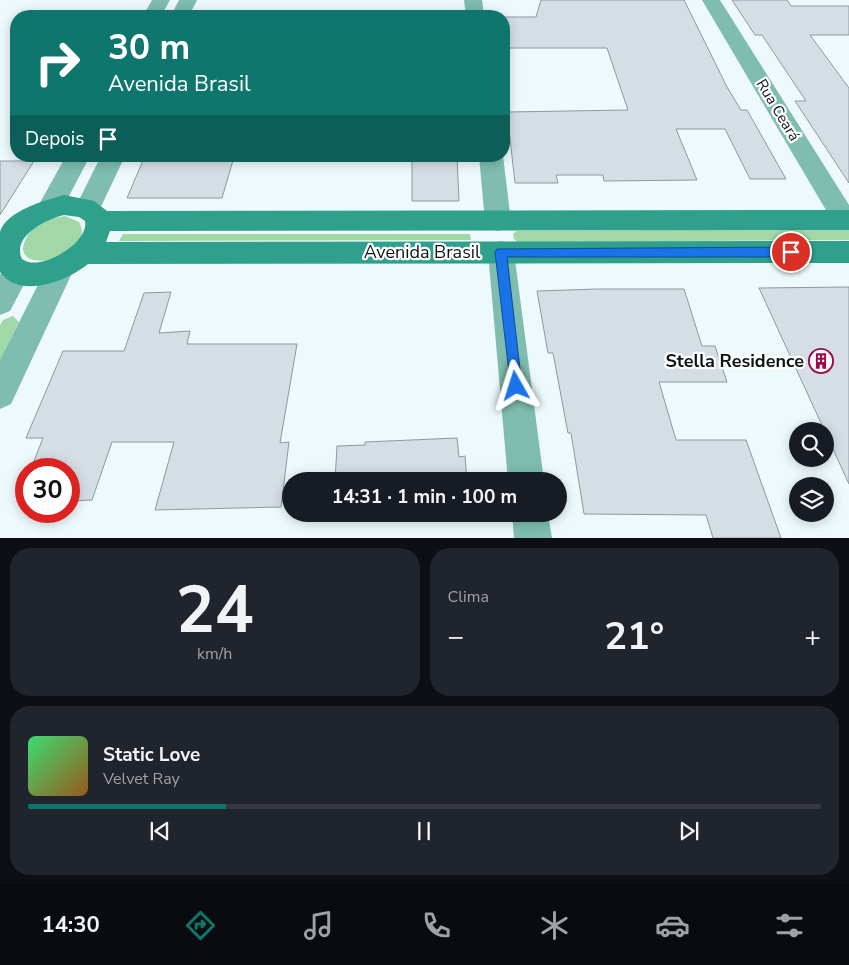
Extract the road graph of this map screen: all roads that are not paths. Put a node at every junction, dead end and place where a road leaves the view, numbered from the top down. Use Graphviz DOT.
graph roads {
  1 [pos="711,0"];
  2 [pos="75,162"];
  3 [pos="111,162"];
  4 [pos="491,162"];
  5 [pos="50,208"];
  6 [pos="94,215"];
  7 [pos="847,220"];
  8 [pos="498,221"];
  9 [pos="12,222"];
  10 [pos="501,252"];
  11 [pos="849,252"];
  12 [pos="85,253"];
  13 [pos="8,259"];
  14 [pos="59,270"];
  15 [pos="0,302"];
  16 [pos="0,394"];
  17 [pos="525,472"];
  18 [pos="531,522"];
  19 [pos="532,538"];
  1 -- 7 [label="street, Rua Ceará"];
  2 -- 5 [label="street"];
  3 -- 6 [label="street"];
  4 -- 8 [label="street"];
  5 -- 6 [label="main road"];
  5 -- 9 [label="main road"];
  6 -- 8 [label="main road, Avenida Brasil"];
  6 -- 12 [label="main road"];
  7 -- 8 [label="main road, Avenida Brasil"];
  9 -- 13 [label="main road"];
  10 -- 11 [label="main road, Avenida Brasil"];
  10 -- 12 [label="main road, Avenida Brasil"];
  10 -- 17 [label="street"];
  12 -- 14 [label="main road"];
  13 -- 14 [label="main road"];
  13 -- 15 [label="street"];
  14 -- 16 [label="street"];
  18 -- 19 [label="street"];
}
